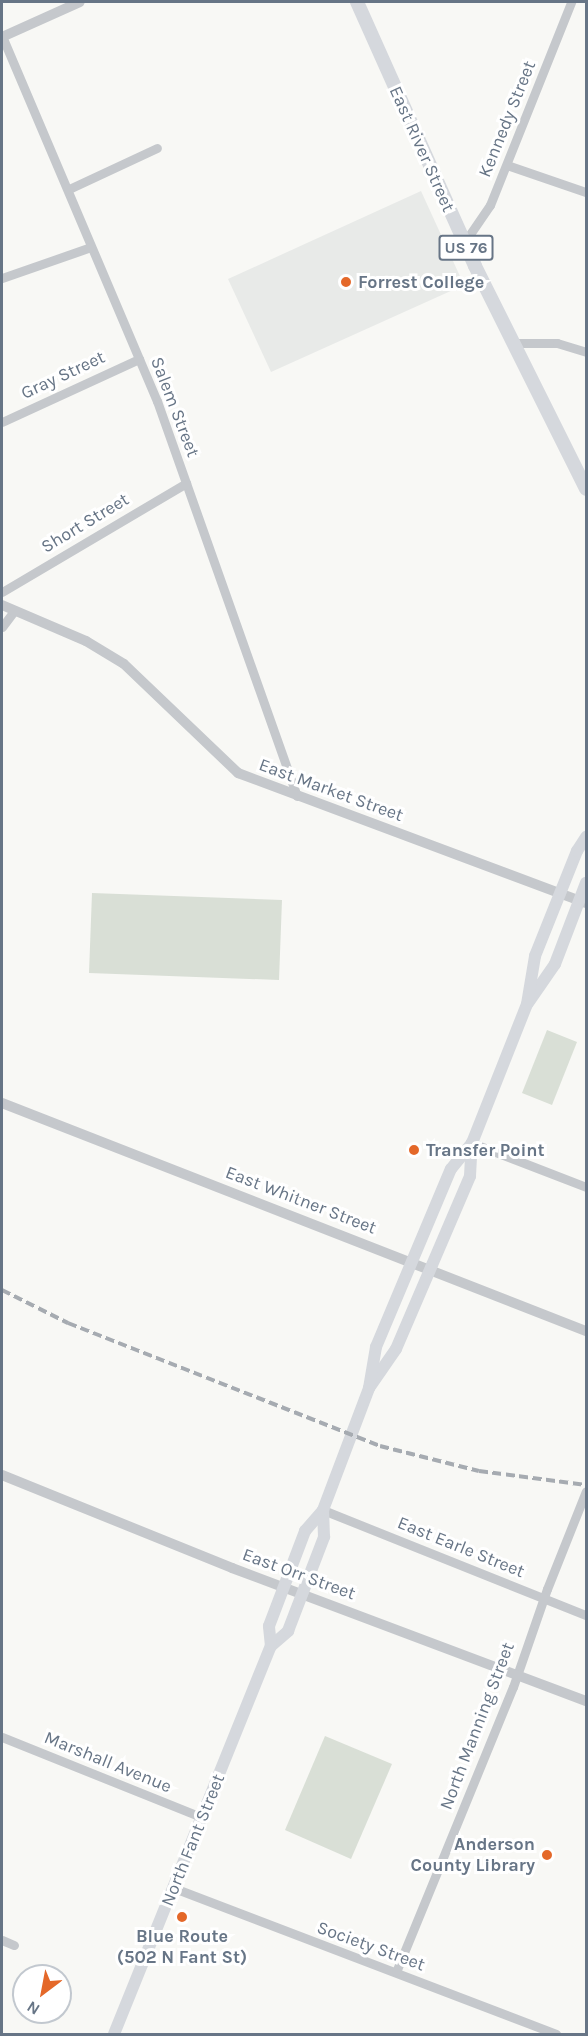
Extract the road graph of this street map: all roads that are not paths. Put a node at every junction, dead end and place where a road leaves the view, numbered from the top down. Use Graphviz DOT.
graph roads {
  1 [pos="80,2"];
  2 [pos="357,2"];
  3 [pos="571,2"];
  4 [pos="2,37"];
  5 [pos="157,148"];
  6 [pos="507,165"];
  7 [pos="69,189"];
  8 [pos="586,192"];
  9 [pos="464,243"];
  10 [pos="92,247"];
  11 [pos="2,278"];
  12 [pos="511,342"];
  13 [pos="586,352"];
  14 [pos="139,359"];
  15 [pos="2,422"];
  16 [pos="186,483"];
  17 [pos="586,489"];
  18 [pos="2,592"];
  19 [pos="2,605"];
  20 [pos="14,611"];
  21 [pos="2,627"];
  22 [pos="297,796"];
  23 [pos="586,837"];
  24 [pos="586,883"];
  25 [pos="560,892"];
  26 [pos="583,902"];
  27 [pos="527,1004"];
  28 [pos="2,1103"];
  29 [pos="472,1143"];
  30 [pos="586,1187"];
  31 [pos="411,1261"];
  32 [pos="430,1268"];
  33 [pos="586,1331"];
  34 [pos="369,1388"];
  35 [pos="2,1475"];
  36 [pos="586,1491"];
  37 [pos="323,1510"];
  38 [pos="284,1587"];
  39 [pos="303,1593"];
  40 [pos="543,1598"];
  41 [pos="586,1615"];
  42 [pos="271,1646"];
  43 [pos="516,1674"];
  44 [pos="586,1701"];
  45 [pos="2,1737"];
  46 [pos="203,1818"];
  47 [pos="174,1888"];
  48 [pos="2,1940"];
  49 [pos="14,1945"];
  50 [pos="396,1972"];
  51 [pos="114,2034"];
  52 [pos="556,2034"];
  1 -- 4 [label="street"];
  2 -- 9 [label="main road, East River Street / US 76"];
  3 -- 6 [label="street, Kennedy Street"];
  4 -- 7 [label="street, Salem Street"];
  5 -- 7 [label="street"];
  6 -- 8 [label="street"];
  6 -- 9 [label="street, Kennedy Street"];
  7 -- 10 [label="street, Salem Street"];
  9 -- 12 [label="main road, East River Street / US 76"];
  10 -- 11 [label="street"];
  10 -- 14 [label="street, Salem Street"];
  12 -- 13 [label="street"];
  12 -- 17 [label="main road, East River Street / US 76"];
  14 -- 15 [label="street, Gray Street"];
  14 -- 16 [label="street, Salem Street"];
  16 -- 18 [label="street, Short Street"];
  16 -- 22 [label="street, Salem Street"];
  19 -- 20 [label="street, East Market Street"];
  20 -- 21 [label="street"];
  20 -- 22 [label="street, East Market Street"];
  22 -- 25 [label="street, East Market Street"];
  23 -- 25 [label="main road"];
  24 -- 26 [label="main road"];
  25 -- 26 [label="street, East Market Street"];
  25 -- 27 [label="main road"];
  26 -- 27 [label="main road"];
  27 -- 29 [label="main road"];
  28 -- 31 [label="street, East Whitner Street"];
  29 -- 30 [label="street"];
  29 -- 31 [label="main road, North Fant Street"];
  29 -- 32 [label="main road, North Fant Street"];
  31 -- 32 [label="street, East Whitner Street"];
  31 -- 34 [label="main road, North Fant Street"];
  32 -- 33 [label="street, East Whitner Street"];
  32 -- 34 [label="main road, North Fant Street"];
  34 -- 37 [label="main road, North Fant Street"];
  35 -- 38 [label="street, East Orr Street"];
  36 -- 40 [label="street, North Manning Street"];
  37 -- 38 [label="main road, North Fant Street"];
  37 -- 39 [label="main road, North Fant Street"];
  37 -- 40 [label="street, East Earle Street"];
  38 -- 39 [label="street, East Orr Street"];
  38 -- 42 [label="main road, North Fant Street"];
  39 -- 42 [label="main road, North Fant Street"];
  39 -- 43 [label="street, East Orr Street"];
  40 -- 41 [label="street, East Earle Street"];
  40 -- 43 [label="street, North Manning Street"];
  42 -- 46 [label="main road, North Fant Street"];
  43 -- 44 [label="street, East Orr Street"];
  43 -- 50 [label="street, North Manning Street"];
  45 -- 46 [label="street, Marshall Avenue"];
  46 -- 47 [label="main road, North Fant Street"];
  47 -- 50 [label="street, Society Street"];
  47 -- 51 [label="main road, North Fant Street"];
  48 -- 49 [label="street"];
  50 -- 52 [label="street, Society Street"];
}
